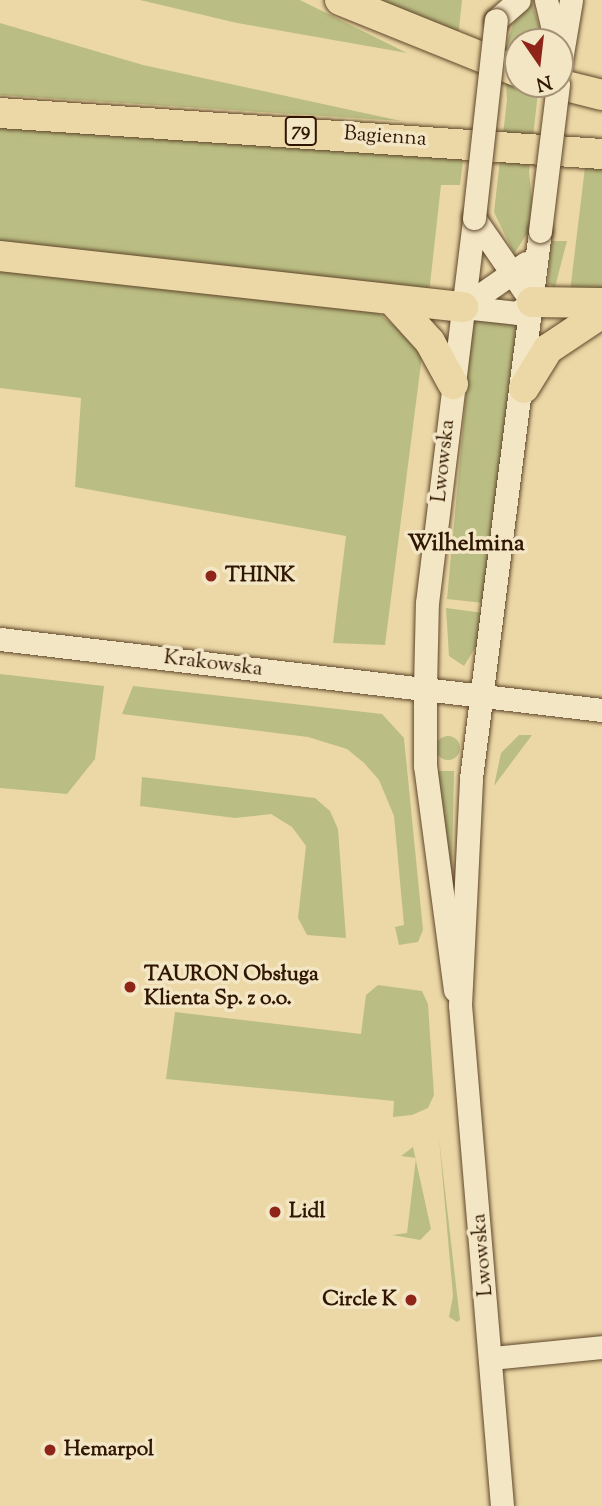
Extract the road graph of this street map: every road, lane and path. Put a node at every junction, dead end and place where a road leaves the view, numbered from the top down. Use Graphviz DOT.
graph roads {
  1 [pos="340,0"];
  2 [pos="519,0"];
  3 [pos="546,0"];
  4 [pos="570,0"];
  5 [pos="498,10"];
  6 [pos="553,28"];
  7 [pos="566,28"];
  8 [pos="504,66"];
  9 [pos="574,88"];
  10 [pos="602,95"];
  11 [pos="556,98"];
  12 [pos="0,113"];
  13 [pos="602,154"];
  14 [pos="474,218"];
  15 [pos="539,241"];
  16 [pos="0,256"];
  17 [pos="516,273"];
  18 [pos="393,301"];
  19 [pos="532,302"];
  20 [pos="602,303"];
  21 [pos="463,307"];
  22 [pos="602,313"];
  23 [pos="453,384"];
  24 [pos="524,388"];
  25 [pos="0,639"];
  26 [pos="425,688"];
  27 [pos="482,696"];
  28 [pos="602,710"];
  29 [pos="460,1004"];
  30 [pos="602,1347"];
  31 [pos="492,1358"];
  32 [pos="502,1506"];
  1 -- 8 [label="main road"];
  2 -- 5 [label="street"];
  3 -- 6 [label="street"];
  4 -- 7 [label="street"];
  5 -- 14 [label="street, Lwowska, bridge"];
  9 -- 10 [label="main road"];
  11 -- 15 [label="street, Lwowska, bridge"];
  12 -- 13 [label="main road, Bagienna / 79"];
  14 -- 17 [label="street"];
  14 -- 21 [label="street, Lwowska"];
  15 -- 17 [label="street"];
  15 -- 19 [label="street, Lwowska"];
  16 -- 18 [label="main road"];
  17 -- 19 [label="street"];
  17 -- 21 [label="street"];
  18 -- 21 [label="main road"];
  18 -- 23 [label="main road"];
  19 -- 20 [label="main road"];
  19 -- 21 [label="street"];
  19 -- 24 [label="street, Lwowska"];
  21 -- 23 [label="street, Lwowska"];
  22 -- 24 [label="main road"];
  23 -- 26 [label="street, Lwowska"];
  24 -- 27 [label="street, Lwowska"];
  25 -- 26 [label="street, Krakowska"];
  26 -- 27 [label="street, Krakowska"];
  26 -- 29 [label="street, Lwowska"];
  27 -- 28 [label="street"];
  27 -- 29 [label="street, Lwowska"];
  29 -- 31 [label="street, Lwowska"];
  30 -- 31 [label="street"];
  31 -- 32 [label="street, Lwowska"];
}
